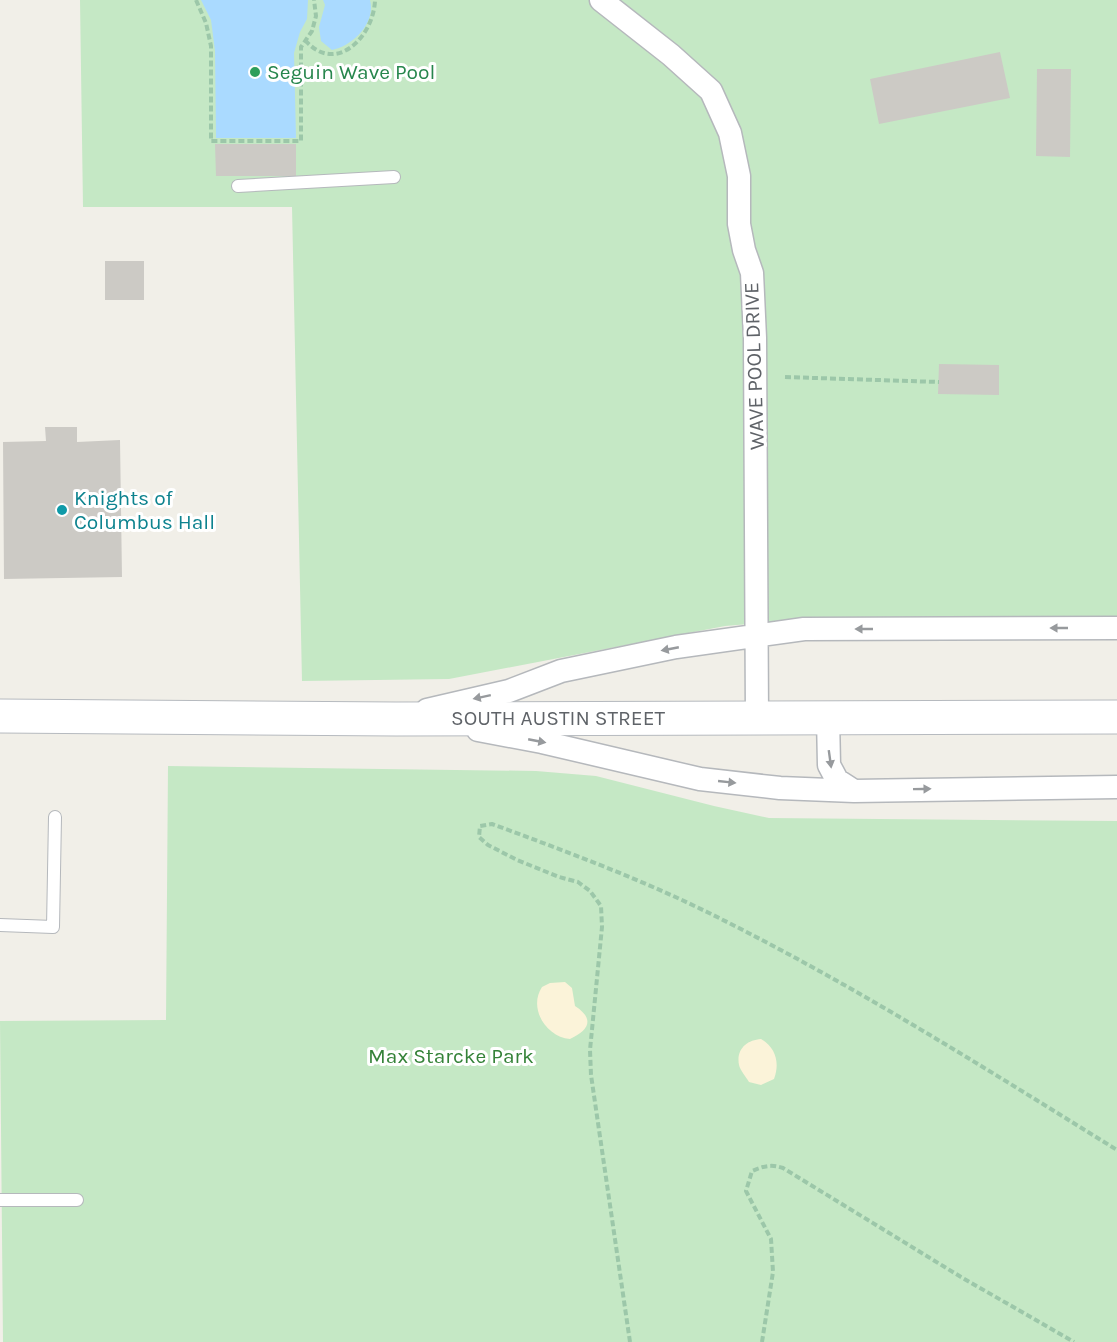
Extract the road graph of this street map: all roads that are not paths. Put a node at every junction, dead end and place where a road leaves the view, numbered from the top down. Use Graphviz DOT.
graph roads {
  1 [pos="600,0"];
  2 [pos="394,177"];
  3 [pos="238,186"];
  4 [pos="1117,628"];
  5 [pos="756,635"];
  6 [pos="0,716"];
  7 [pos="828,717"];
  8 [pos="1117,717"];
  9 [pos="757,718"];
  10 [pos="396,719"];
  11 [pos="1117,787"];
  12 [pos="854,790"];
  13 [pos="55,817"];
  14 [pos="0,925"];
  15 [pos="0,1200"];
  16 [pos="77,1200"];
  1 -- 5 [label="street, WAVE POOL DRIVE"];
  2 -- 3 [label="lane"];
  4 -- 5 [label="street, one-way"];
  5 -- 9 [label="street, WAVE POOL DRIVE"];
  5 -- 10 [label="street, one-way"];
  6 -- 10 [label="main road, SOUTH AUSTIN STREET"];
  7 -- 8 [label="main road, SOUTH AUSTIN STREET"];
  7 -- 9 [label="main road, SOUTH AUSTIN STREET"];
  7 -- 12 [label="street, one-way"];
  9 -- 10 [label="main road, SOUTH AUSTIN STREET"];
  10 -- 12 [label="street, one-way"];
  12 -- 11 [label="street, one-way"];
  13 -- 14 [label="lane"];
  15 -- 16 [label="lane"];
}
